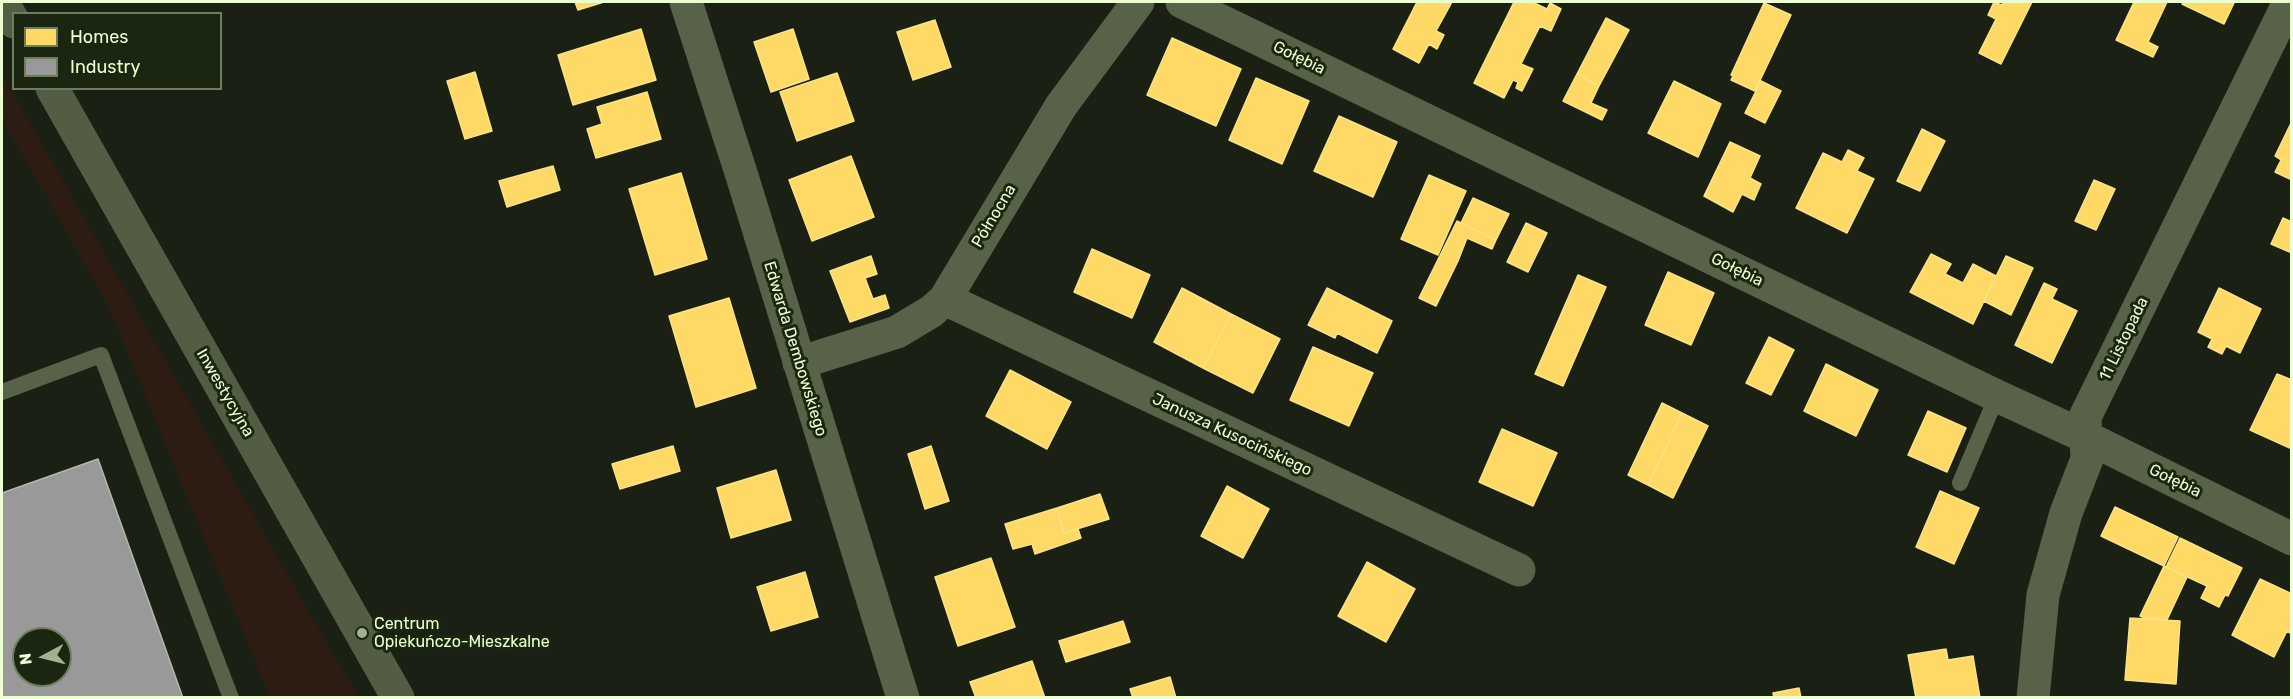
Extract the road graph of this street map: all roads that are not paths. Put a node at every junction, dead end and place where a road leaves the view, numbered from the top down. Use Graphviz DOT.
graph roads {
  1 [pos="2,2"];
  2 [pos="686,2"];
  3 [pos="1138,2"];
  4 [pos="1182,2"];
  5 [pos="2289,2"];
  6 [pos="12,19"];
  7 [pos="53,90"];
  8 [pos="945,299"];
  9 [pos="799,363"];
  10 [pos="2,392"];
  11 [pos="1997,396"];
  12 [pos="2086,437"];
  13 [pos="1960,483"];
  14 [pos="2292,539"];
  15 [pos="1519,570"];
  16 [pos="231,698"];
  17 [pos="398,698"];
  18 [pos="903,698"];
  19 [pos="2033,698"];
  1 -- 6 [label="street"];
  2 -- 9 [label="street, Edwarda Dembowskiego"];
  3 -- 8 [label="street, Północna"];
  4 -- 11 [label="street, Gołębia"];
  5 -- 12 [label="street, 11 Listopada"];
  7 -- 17 [label="street, Inwestycyjna"];
  8 -- 9 [label="street, Północna"];
  8 -- 15 [label="street, Janusza Kusocińskiego"];
  9 -- 18 [label="street, Edwarda Dembowskiego"];
  10 -- 16 [label="lane"];
  11 -- 12 [label="street, Gołębia"];
  11 -- 13 [label="lane"];
  12 -- 14 [label="street, Gołębia"];
  12 -- 19 [label="street, 11 Listopada"];
}
